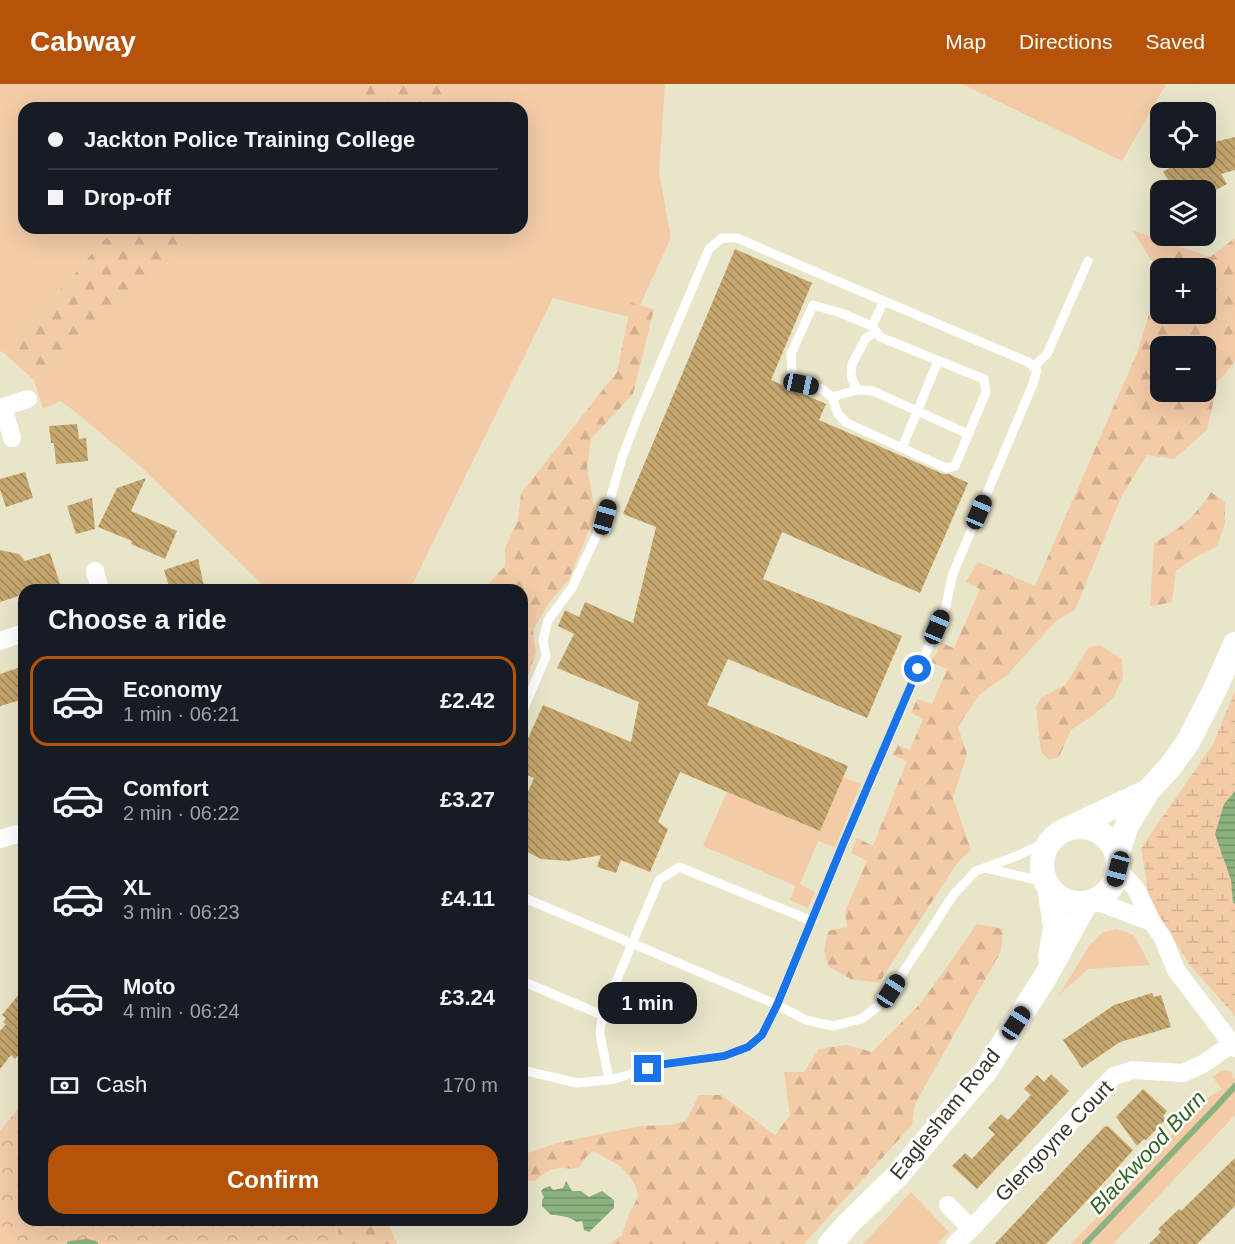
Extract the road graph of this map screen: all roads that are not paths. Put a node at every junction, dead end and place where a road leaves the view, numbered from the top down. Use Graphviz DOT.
graph roads {
  1 [pos="1088,261"];
  2 [pos="884,302"];
  3 [pos="874,329"];
  4 [pos="938,361"];
  5 [pos="1034,367"];
  6 [pos="857,390"];
  7 [pos="832,398"];
  8 [pos="28,399"];
  9 [pos="1,407"];
  10 [pos="917,411"];
  11 [pos="968,434"];
  12 [pos="12,438"];
  13 [pos="902,448"];
  14 [pos="95,570"];
  15 [pos="98,584"];
  16 [pos="18,635"];
  17 [pos="0,641"];
  18 [pos="1235,644"];
  19 [pos="528,699"];
  20 [pos="1148,791"];
  21 [pos="18,834"];
  22 [pos="1059,834"];
  23 [pos="0,839"];
  24 [pos="1118,862"];
  25 [pos="985,868"];
  26 [pos="1047,885"];
  27 [pos="528,900"];
  28 [pos="1089,902"];
  29 [pos="812,921"];
  30 [pos="1152,922"];
  31 [pos="633,944"];
  32 [pos="1047,974"];
  33 [pos="528,984"];
  34 [pos="777,1005"];
  35 [pos="602,1015"];
  36 [pos="1233,1046"];
  37 [pos="528,1071"];
  38 [pos="609,1080"];
  39 [pos="948,1205"];
  40 [pos="971,1229"];
  41 [pos="830,1244"];
  42 [pos="955,1244"];
  1 -- 5 [label="lane"];
  2 -- 3 [label="lane"];
  2 -- 5 [label="lane"];
  2 -- 19 [label="lane"];
  3 -- 4 [label="lane"];
  3 -- 6 [label="lane"];
  3 -- 7 [label="lane"];
  4 -- 10 [label="lane"];
  4 -- 11 [label="lane"];
  5 -- 29 [label="lane"];
  6 -- 7 [label="lane"];
  6 -- 10 [label="lane"];
  7 -- 13 [label="lane"];
  8 -- 9 [label="street"];
  9 -- 12 [label="street"];
  10 -- 11 [label="lane"];
  10 -- 13 [label="lane"];
  11 -- 13 [label="lane"];
  14 -- 15 [label="street"];
  16 -- 17 [label="street"];
  18 -- 20 [label="main road"];
  20 -- 22 [label="main road"];
  20 -- 24 [label="main road"];
  21 -- 23 [label="street"];
  22 -- 24 [label="main road"];
  22 -- 25 [label="lane"];
  22 -- 26 [label="main road"];
  24 -- 28 [label="main road"];
  24 -- 30 [label="street"];
  25 -- 26 [label="lane"];
  25 -- 34 [label="lane"];
  26 -- 28 [label="main road"];
  26 -- 32 [label="main road"];
  27 -- 31 [label="lane"];
  28 -- 30 [label="street"];
  28 -- 32 [label="main road, Eaglesham Road"];
  29 -- 31 [label="lane"];
  29 -- 34 [label="lane"];
  30 -- 36 [label="street"];
  31 -- 34 [label="lane"];
  31 -- 35 [label="lane"];
  32 -- 41 [label="main road, Eaglesham Road"];
  33 -- 35 [label="lane"];
  34 -- 38 [label="lane"];
  35 -- 38 [label="lane"];
  36 -- 40 [label="street, Glengoyne Court"];
  37 -- 38 [label="lane"];
  39 -- 40 [label="street"];
  40 -- 42 [label="street, Glengoyne Court"];
}
